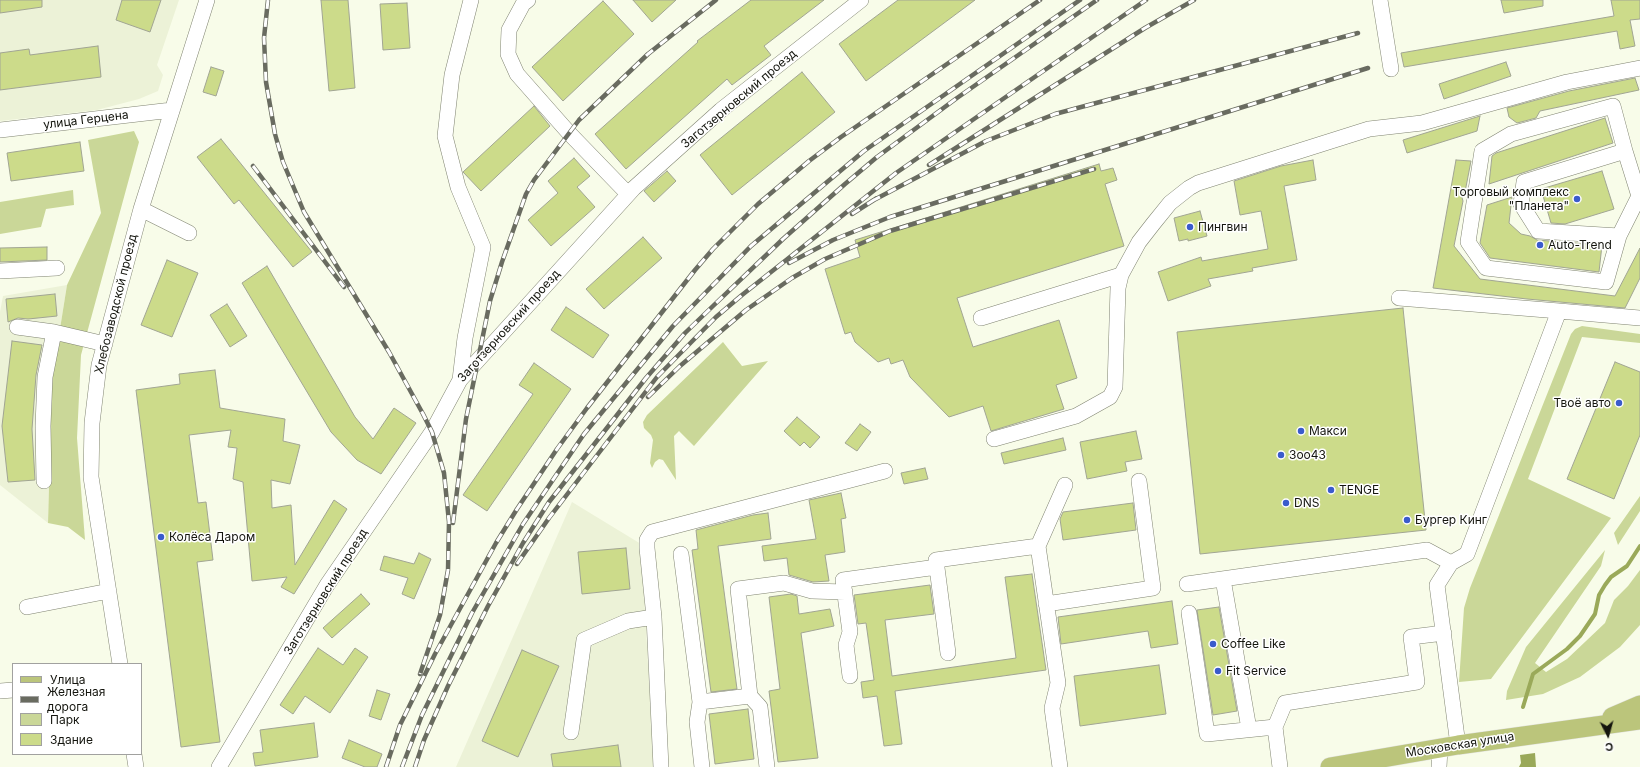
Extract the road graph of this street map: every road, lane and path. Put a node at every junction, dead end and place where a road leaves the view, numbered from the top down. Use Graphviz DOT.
graph roads {
  1 [pos="207,0"];
  2 [pos="471,0"];
  3 [pos="528,0"];
  4 [pos="861,0"];
  5 [pos="1380,0"];
  6 [pos="1640,68"];
  7 [pos="1391,69"];
  8 [pos="172,110"];
  9 [pos="0,130"];
  10 [pos="1625,151"];
  11 [pos="628,194"];
  12 [pos="1640,196"];
  13 [pos="141,209"];
  14 [pos="189,233"];
  15 [pos="1619,236"];
  16 [pos="57,268"];
  17 [pos="0,271"];
  18 [pos="1121,275"];
  19 [pos="1399,298"];
  20 [pos="1559,311"];
  21 [pos="981,318"];
  22 [pos="1640,318"];
  23 [pos="17,327"];
  24 [pos="54,332"];
  25 [pos="105,344"];
  26 [pos="460,380"];
  27 [pos="994,439"];
  28 [pos="885,471"];
  29 [pos="44,481"];
  30 [pos="1139,481"];
  31 [pos="1065,485"];
  32 [pos="1038,546"];
  33 [pos="680,554"];
  34 [pos="1451,563"];
  35 [pos="937,567"];
  36 [pos="1223,579"];
  37 [pos="1187,584"];
  38 [pos="109,591"];
  39 [pos="845,592"];
  40 [pos="1046,604"];
  41 [pos="27,607"];
  42 [pos="1189,613"];
  43 [pos="654,617"];
  44 [pos="1444,633"];
  45 [pos="948,653"];
  46 [pos="120,663"];
  47 [pos="850,676"];
  48 [pos="12,690"];
  49 [pos="0,691"];
  50 [pos="750,696"];
  51 [pos="700,702"];
  52 [pos="1640,705"];
  53 [pos="1640,720"];
  54 [pos="1275,726"];
  55 [pos="1590,726"];
  56 [pos="1249,729"];
  57 [pos="571,732"];
  58 [pos="1449,746"];
  59 [pos="134,755"];
  60 [pos="136,767"];
  61 [pos="219,767"];
  62 [pos="661,767"];
  63 [pos="702,767"];
  64 [pos="767,767"];
  65 [pos="1060,767"];
  66 [pos="1280,767"];
  67 [pos="1330,767"];
  68 [pos="1439,767"];
  1 -- 8 [label="street, Хлебозаводской проезд"];
  2 -- 26 [label="street"];
  3 -- 11 [label="street"];
  4 -- 11 [label="street, Заготзерновский проезд"];
  5 -- 7 [label="street"];
  6 -- 18 [label="street"];
  8 -- 9 [label="street, улица Герцена"];
  8 -- 13 [label="street, Хлебозаводской проезд"];
  10 -- 12 [label="street"];
  10 -- 15 [label="street"];
  10 -- 15 [label="street"];
  11 -- 26 [label="street, Заготзерновский проезд"];
  12 -- 15 [label="street"];
  13 -- 14 [label="street"];
  13 -- 25 [label="street, Хлебозаводской проезд"];
  16 -- 17 [label="street"];
  18 -- 21 [label="street"];
  18 -- 27 [label="street"];
  19 -- 20 [label="street"];
  20 -- 22 [label="street"];
  20 -- 34 [label="street"];
  23 -- 24 [label="street"];
  24 -- 25 [label="street"];
  24 -- 29 [label="street"];
  25 -- 38 [label="street, Хлебозаводской проезд"];
  26 -- 61 [label="street, Заготзерновский проезд"];
  28 -- 43 [label="street"];
  30 -- 40 [label="street"];
  31 -- 32 [label="street"];
  32 -- 35 [label="street"];
  32 -- 40 [label="street"];
  33 -- 51 [label="street"];
  34 -- 36 [label="street"];
  34 -- 44 [label="street"];
  35 -- 39 [label="street"];
  35 -- 45 [label="street"];
  36 -- 37 [label="street"];
  36 -- 56 [label="street"];
  38 -- 41 [label="street"];
  38 -- 46 [label="street, Хлебозаводской проезд"];
  39 -- 47 [label="street"];
  39 -- 50 [label="street"];
  40 -- 65 [label="street"];
  42 -- 56 [label="street"];
  43 -- 57 [label="street"];
  43 -- 62 [label="street"];
  44 -- 54 [label="street"];
  44 -- 58 [label="street"];
  48 -- 49 [label="street"];
  50 -- 51 [label="street"];
  50 -- 64 [label="street"];
  51 -- 63 [label="street"];
  52 -- 55 [label="main road, Московская улица"];
  53 -- 55 [label="main road, Московская улица"];
  54 -- 56 [label="street"];
  54 -- 66 [label="street"];
  55 -- 58 [label="main road, Московская улица"];
  58 -- 67 [label="main road, Московская улица"];
  58 -- 68 [label="street"];
  59 -- 60 [label="street"];
}
